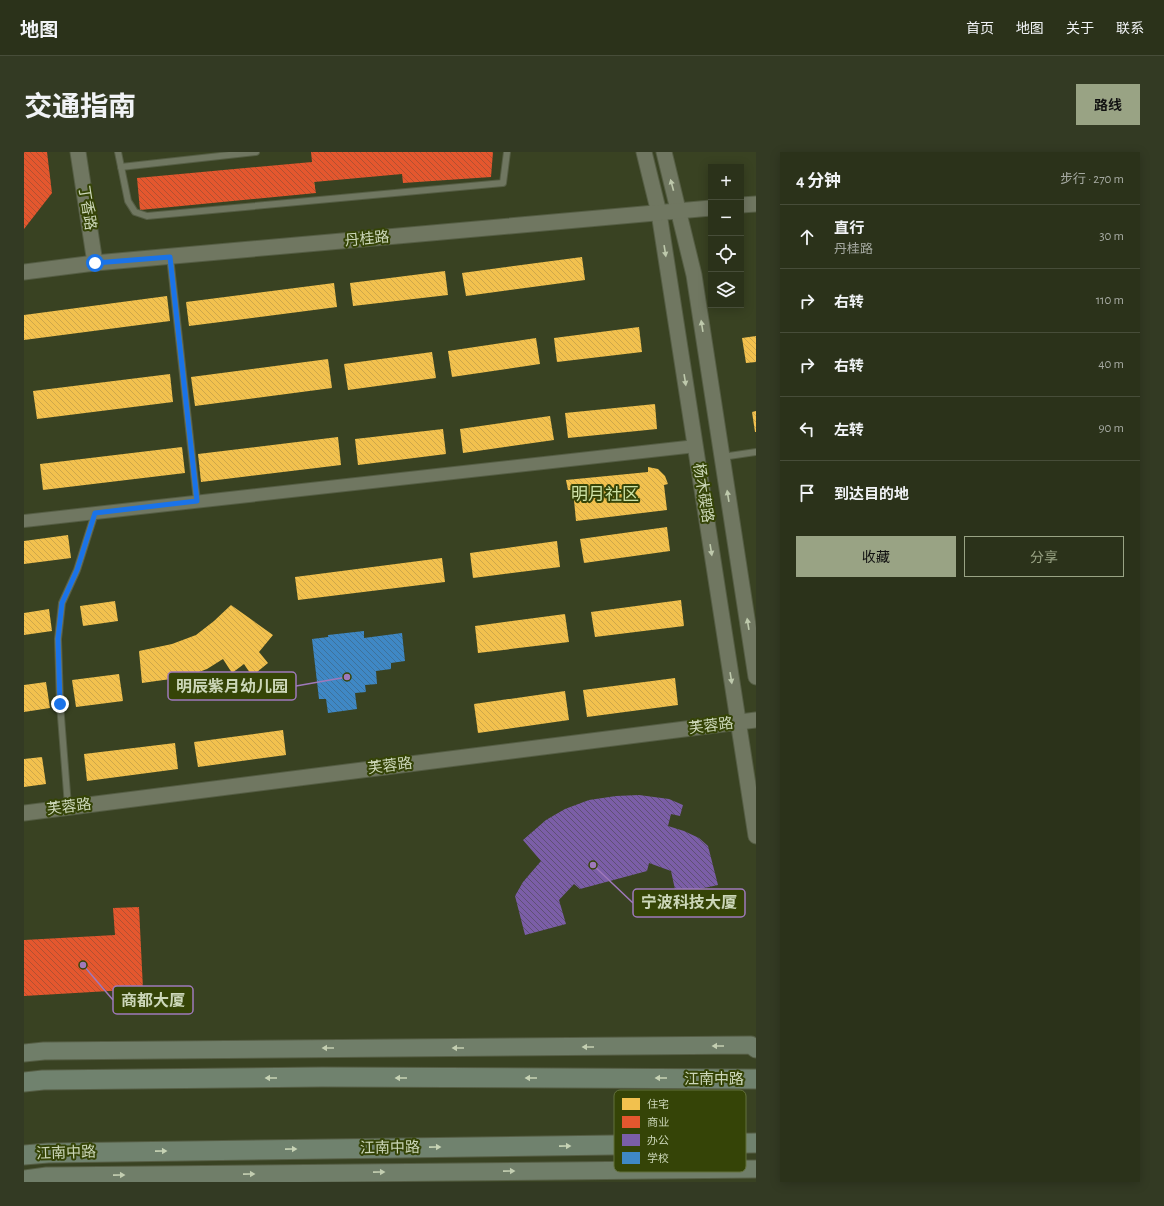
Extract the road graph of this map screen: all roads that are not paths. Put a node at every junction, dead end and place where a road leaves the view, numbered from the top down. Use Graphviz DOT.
graph roads {
  1 [pos="78,152"];
  2 [pos="118,152"];
  3 [pos="256,152"];
  4 [pos="507,152"];
  5 [pos="644,152"];
  6 [pos="664,152"];
  7 [pos="121,167"];
  8 [pos="756,204"];
  9 [pos="744,205"];
  10 [pos="708,208"];
  11 [pos="679,211"];
  12 [pos="659,213"];
  13 [pos="170,257"];
  14 [pos="95,263"];
  15 [pos="24,272"];
  16 [pos="696,446"];
  17 [pos="756,452"];
  18 [pos="722,457"];
  19 [pos="197,501"];
  20 [pos="95,513"];
  21 [pos="24,520"];
  22 [pos="756,677"];
  23 [pos="756,720"];
  24 [pos="737,722"];
  25 [pos="68,807"];
  26 [pos="24,813"];
  27 [pos="756,836"];
  28 [pos="756,1049"];
  29 [pos="24,1053"];
  30 [pos="756,1079"];
  31 [pos="24,1082"];
  32 [pos="746,1143"];
  33 [pos="756,1143"];
  34 [pos="614,1145"];
  35 [pos="24,1155"];
  36 [pos="746,1169"];
  37 [pos="756,1169"];
  38 [pos="614,1171"];
  39 [pos="214,1178"];
  40 [pos="24,1179"];
  1 -- 14 [label="street, 丁香路"];
  2 -- 7 [label="lane"];
  3 -- 7 [label="lane"];
  4 -- 7 [label="lane"];
  5 -- 12 [label="street, 杨木碶路"];
  11 -- 6 [label="street, 杨木碶路, one-way"];
  8 -- 9 [label="street"];
  10 -- 11 [label="street, 丹桂路"];
  11 -- 12 [label="street, 丹桂路"];
  18 -- 11 [label="street, 杨木碶路, one-way"];
  12 -- 13 [label="street, 丹桂路"];
  12 -- 16 [label="street, 杨木碶路, one-way"];
  13 -- 14 [label="street, 丹桂路"];
  13 -- 19 [label="lane"];
  14 -- 15 [label="street, 丹桂路"];
  16 -- 19 [label="street"];
  16 -- 24 [label="street, 杨木碶路, one-way"];
  17 -- 18 [label="lane"];
  22 -- 18 [label="street, 杨木碶路, one-way"];
  19 -- 20 [label="street"];
  20 -- 21 [label="street"];
  20 -- 25 [label="lane"];
  23 -- 24 [label="street, 芙蓉路"];
  24 -- 25 [label="street, 芙蓉路"];
  24 -- 27 [label="street, 杨木碶路"];
  25 -- 26 [label="street, 芙蓉路"];
  28 -- 29 [label="main road, one-way"];
  30 -- 31 [label="main road, 江南中路, one-way"];
  32 -- 33 [label="main road, 江南中路, one-way"];
  35 -- 34 [label="main road, 江南中路, one-way"];
  36 -- 37 [label="main road, one-way"];
  39 -- 38 [label="main road, one-way"];
  40 -- 39 [label="main road, one-way"];
}
